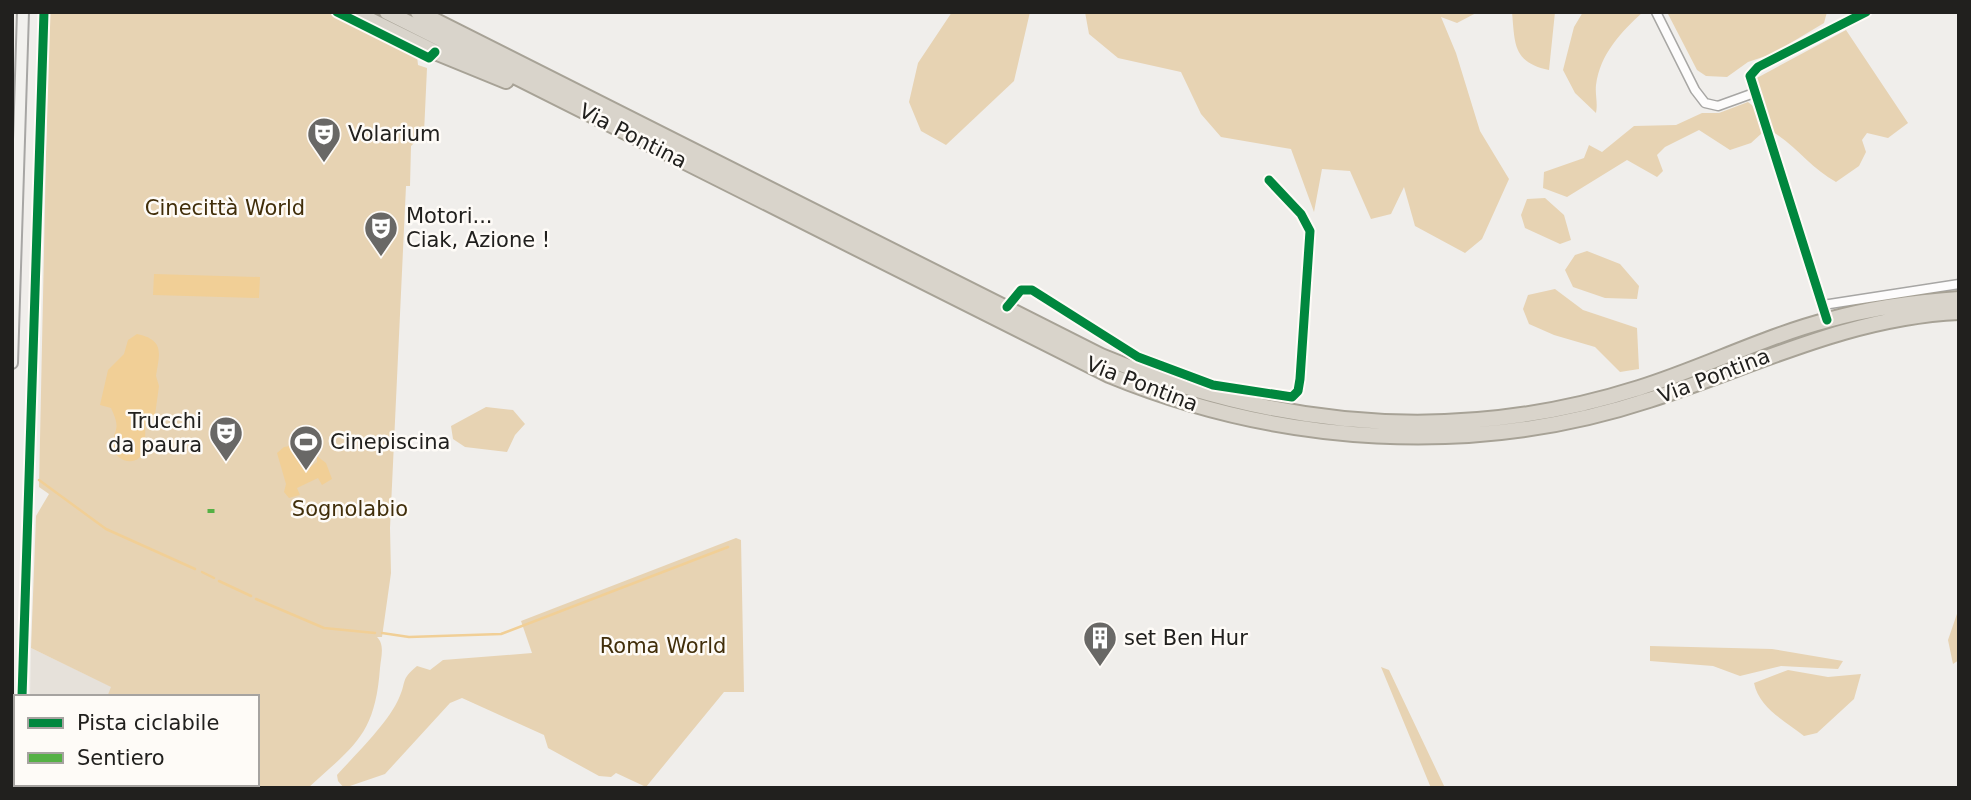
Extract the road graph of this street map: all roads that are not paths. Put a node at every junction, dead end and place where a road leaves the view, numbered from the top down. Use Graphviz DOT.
graph roads {
  1 [pos="23,12"];
  2 [pos="44,12"];
  3 [pos="337,12"];
  4 [pos="355,12"];
  5 [pos="387,12"];
  6 [pos="418,12"];
  7 [pos="1656,12"];
  8 [pos="1866,12"];
  9 [pos="435,52"];
  10 [pos="1754,93"];
  11 [pos="643,141"];
  12 [pos="15,152"];
  13 [pos="1269,180"];
  14 [pos="1959,284"];
  15 [pos="1959,299"];
  16 [pos="1007,307"];
  17 [pos="1825,312"];
  18 [pos="1959,312"];
  19 [pos="12,363"];
  20 [pos="22,695"];
  1 -- 12 [label="street"];
  2 -- 20 [label="street"];
  3 -- 9 [label="street"];
  4 -- 9 [label="highway"];
  5 -- 11 [label="highway, Via Pontina"];
  6 -- 16 [label="highway, Via Pontina"];
  7 -- 10 [label="street"];
  8 -- 10 [label="street"];
  9 -- 11 [label="highway"];
  10 -- 17 [label="street"];
  11 -- 18 [label="highway, Via Pontina"];
  12 -- 19 [label="street"];
  13 -- 16 [label="street"];
  14 -- 17 [label="street, Via Pontina"];
  15 -- 17 [label="highway, Via Pontina"];
  16 -- 17 [label="highway, Via Pontina"];
}
